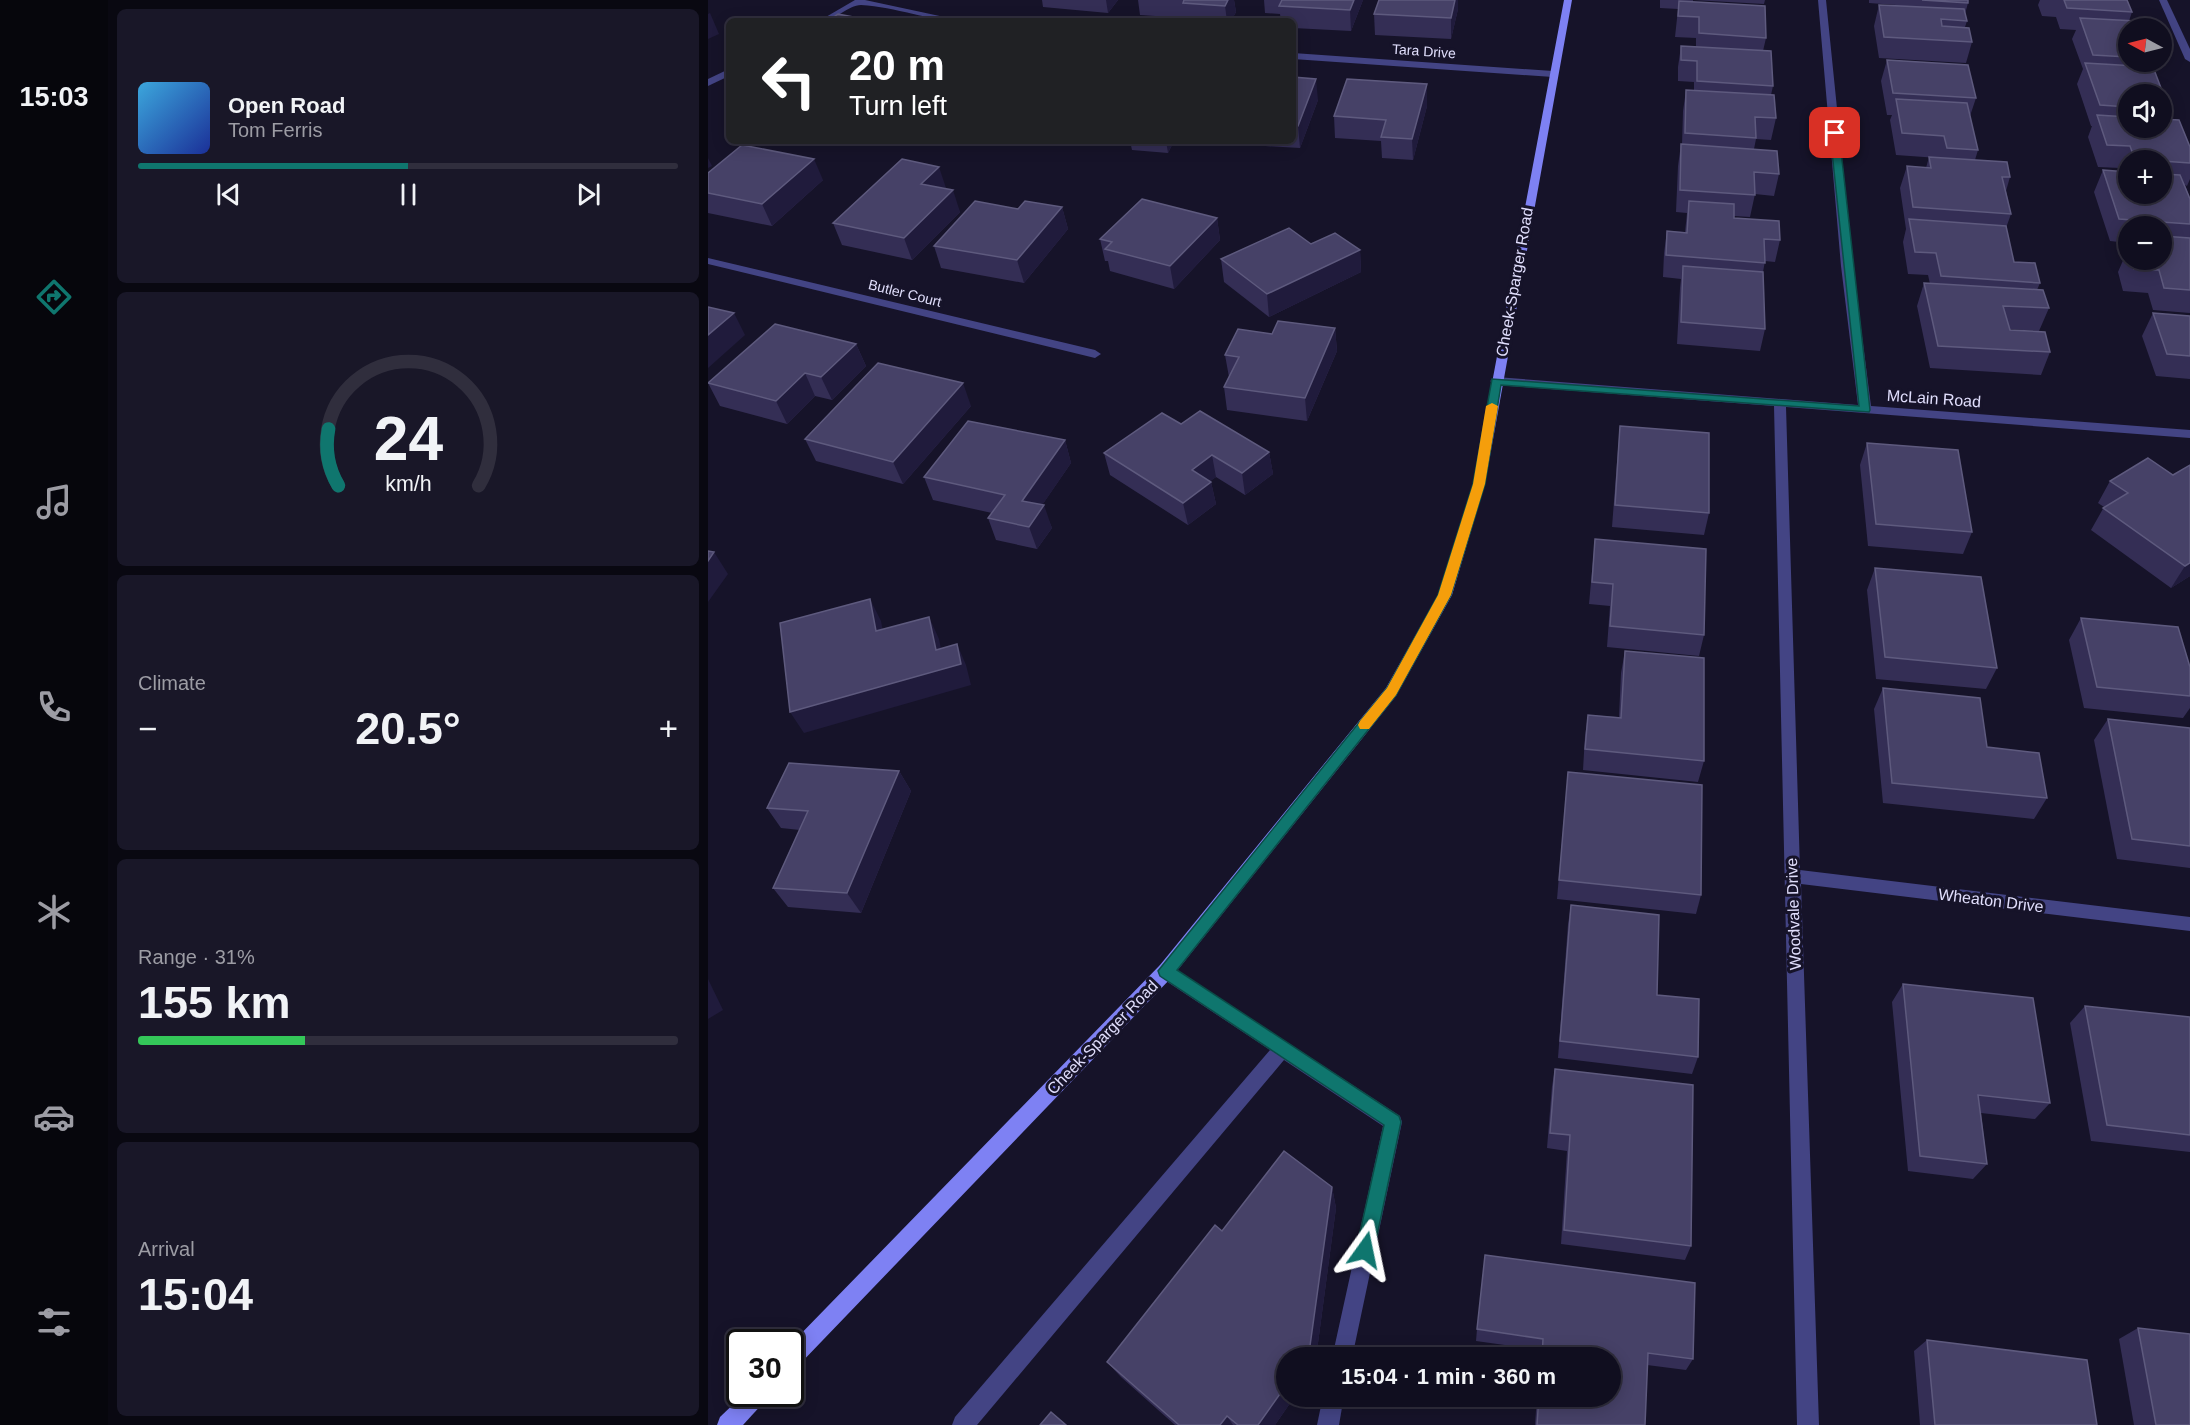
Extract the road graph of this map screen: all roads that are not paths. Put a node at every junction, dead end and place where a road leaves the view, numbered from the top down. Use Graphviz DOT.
graph roads {
  1 [pos="1568,0"];
  2 [pos="1822,0"];
  3 [pos="2163,0"];
  4 [pos="860,1"];
  5 [pos="829,18"];
  6 [pos="943,18"];
  7 [pos="1296,56"];
  8 [pos="2190,59"];
  9 [pos="726,74"];
  10 [pos="1553,74"];
  11 [pos="708,83"];
  12 [pos="708,261"];
  13 [pos="1095,354"];
  14 [pos="1496,381"];
  15 [pos="1780,404"];
  16 [pos="1865,410"];
  17 [pos="2190,434"];
  18 [pos="1792,876"];
  19 [pos="2190,924"];
  20 [pos="1166,971"];
  21 [pos="1283,1048"];
  22 [pos="804,1346"];
  23 [pos="1344,1347"];
  24 [pos="745,1407"];
  25 [pos="1332,1407"];
  26 [pos="728,1425"];
  27 [pos="963,1425"];
  28 [pos="1328,1425"];
  29 [pos="1808,1425"];
  1 -- 10 [label="main road, Cheek-Sparger Road"];
  2 -- 16 [label="street"];
  3 -- 8 [label="street"];
  4 -- 5 [label="street"];
  4 -- 6 [label="street"];
  7 -- 10 [label="street, Tara Drive"];
  9 -- 11 [label="street"];
  10 -- 14 [label="main road, Cheek-Sparger Road"];
  12 -- 13 [label="street, Butler Court"];
  14 -- 15 [label="street, McLain Road"];
  14 -- 20 [label="main road, Cheek-Sparger Road"];
  15 -- 16 [label="street, McLain Road"];
  15 -- 18 [label="street, Woodvale Drive"];
  16 -- 17 [label="street, McLain Road"];
  18 -- 19 [label="street, Wheaton Drive"];
  18 -- 29 [label="street, Woodvale Drive"];
  20 -- 21 [label="street"];
  20 -- 22 [label="main road, Cheek-Sparger Road"];
  21 -- 23 [label="street"];
  21 -- 27 [label="street"];
  24 -- 26 [label="main road"];
  25 -- 28 [label="street"];
}
